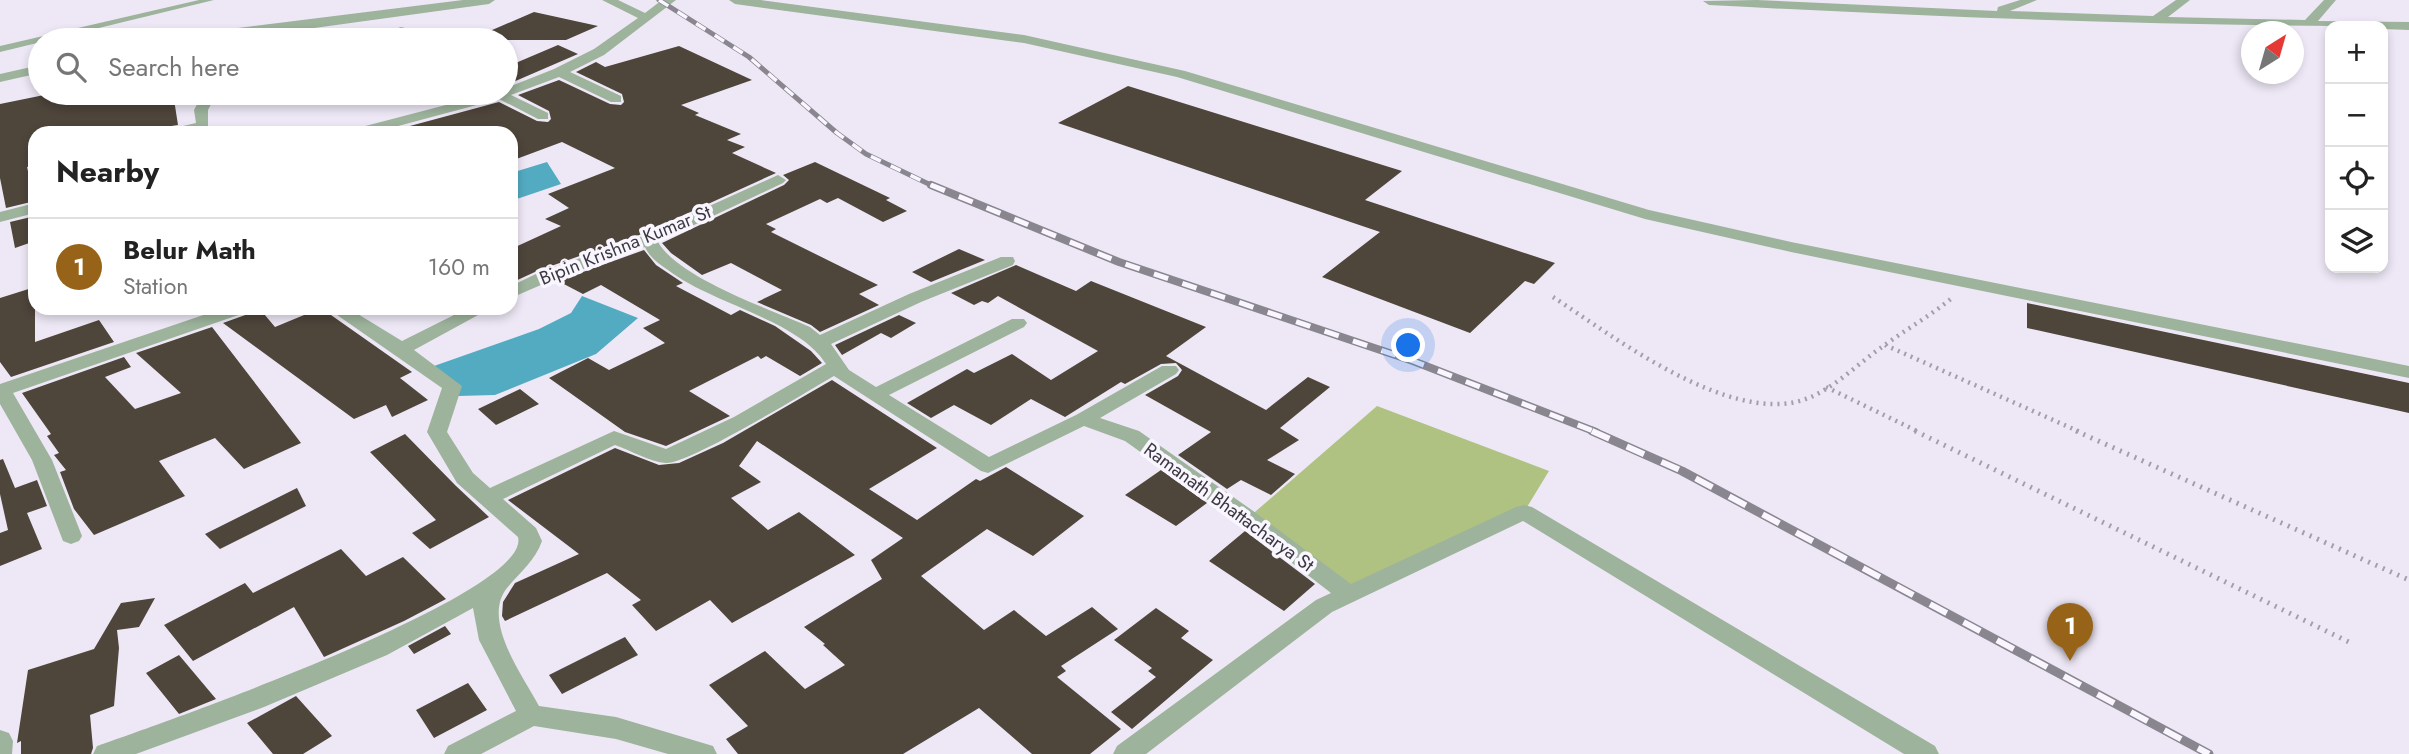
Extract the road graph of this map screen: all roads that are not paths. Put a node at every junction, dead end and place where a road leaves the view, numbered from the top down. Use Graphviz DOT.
graph roads {
  1 [pos="210,0"];
  2 [pos="489,0"];
  3 [pos="608,0"];
  4 [pos="670,0"];
  5 [pos="735,0"];
  6 [pos="1712,0"];
  7 [pos="2031,0"];
  8 [pos="2184,0"];
  9 [pos="2330,0"];
  10 [pos="1991,14"];
  11 [pos="645,18"];
  12 [pos="2156,20"];
  13 [pos="2308,24"];
  14 [pos="2409,26"];
  15 [pos="90,28"];
  16 [pos="282,28"];
  17 [pos="28,42"];
  18 [pos="0,49"];
  19 [pos="28,72"];
  20 [pos="559,72"];
  21 [pos="0,78"];
  22 [pos="518,88"];
  23 [pos="616,99"];
  24 [pos="518,104"];
  25 [pos="204,105"];
  26 [pos="467,105"];
  27 [pos="543,116"];
  28 [pos="200,126"];
  29 [pos="388,126"];
  30 [pos="778,180"];
  31 [pos="28,210"];
  32 [pos="0,217"];
  33 [pos="649,240"];
  34 [pos="1007,261"];
  35 [pos="518,290"];
  36 [pos="221,315"];
  37 [pos="347,315"];
  38 [pos="468,315"];
  39 [pos="1018,323"];
  40 [pos="820,342"];
  41 [pos="401,349"];
  42 [pos="837,366"];
  43 [pos="1169,370"];
  44 [pos="2409,372"];
  45 [pos="1,390"];
  46 [pos="874,395"];
  47 [pos="1083,419"];
  48 [pos="488,498"];
  49 [pos="71,536"];
  50 [pos="495,586"];
  51 [pos="1348,594"];
  52 [pos="531,715"];
  53 [pos="0,741"];
  54 [pos="0,751"];
  55 [pos="106,754"];
  56 [pos="457,754"];
  57 [pos="704,754"];
  58 [pos="1126,754"];
  59 [pos="1926,754"];
  1 -- 15 [label="lane"];
  2 -- 16 [label="street"];
  3 -- 11 [label="street"];
  4 -- 11 [label="street"];
  5 -- 44 [label="street"];
  6 -- 10 [label="street"];
  7 -- 10 [label="street"];
  8 -- 12 [label="street"];
  9 -- 13 [label="street"];
  10 -- 12 [label="street"];
  11 -- 20 [label="street"];
  12 -- 13 [label="street"];
  13 -- 14 [label="street"];
  17 -- 18 [label="lane"];
  19 -- 21 [label="street"];
  20 -- 22 [label="street"];
  20 -- 23 [label="street"];
  24 -- 27 [label="street"];
  25 -- 28 [label="street"];
  26 -- 29 [label="street"];
  30 -- 33 [label="street, Bipin Krishna Kumar St"];
  31 -- 32 [label="street"];
  33 -- 35 [label="street, Bipin Krishna Kumar St"];
  33 -- 40 [label="street"];
  34 -- 40 [label="street"];
  36 -- 45 [label="street"];
  37 -- 41 [label="street"];
  38 -- 41 [label="street"];
  39 -- 46 [label="street"];
  40 -- 42 [label="street"];
  41 -- 48 [label="street"];
  42 -- 46 [label="street"];
  42 -- 48 [label="street"];
  43 -- 47 [label="street"];
  45 -- 49 [label="street"];
  46 -- 47 [label="street"];
  47 -- 51 [label="street, Ramanath Bhattacharya St"];
  48 -- 50 [label="street"];
  50 -- 52 [label="street"];
  50 -- 55 [label="street"];
  51 -- 58 [label="street"];
  51 -- 59 [label="street"];
  52 -- 56 [label="street"];
  52 -- 57 [label="street"];
  53 -- 54 [label="street"];
}
